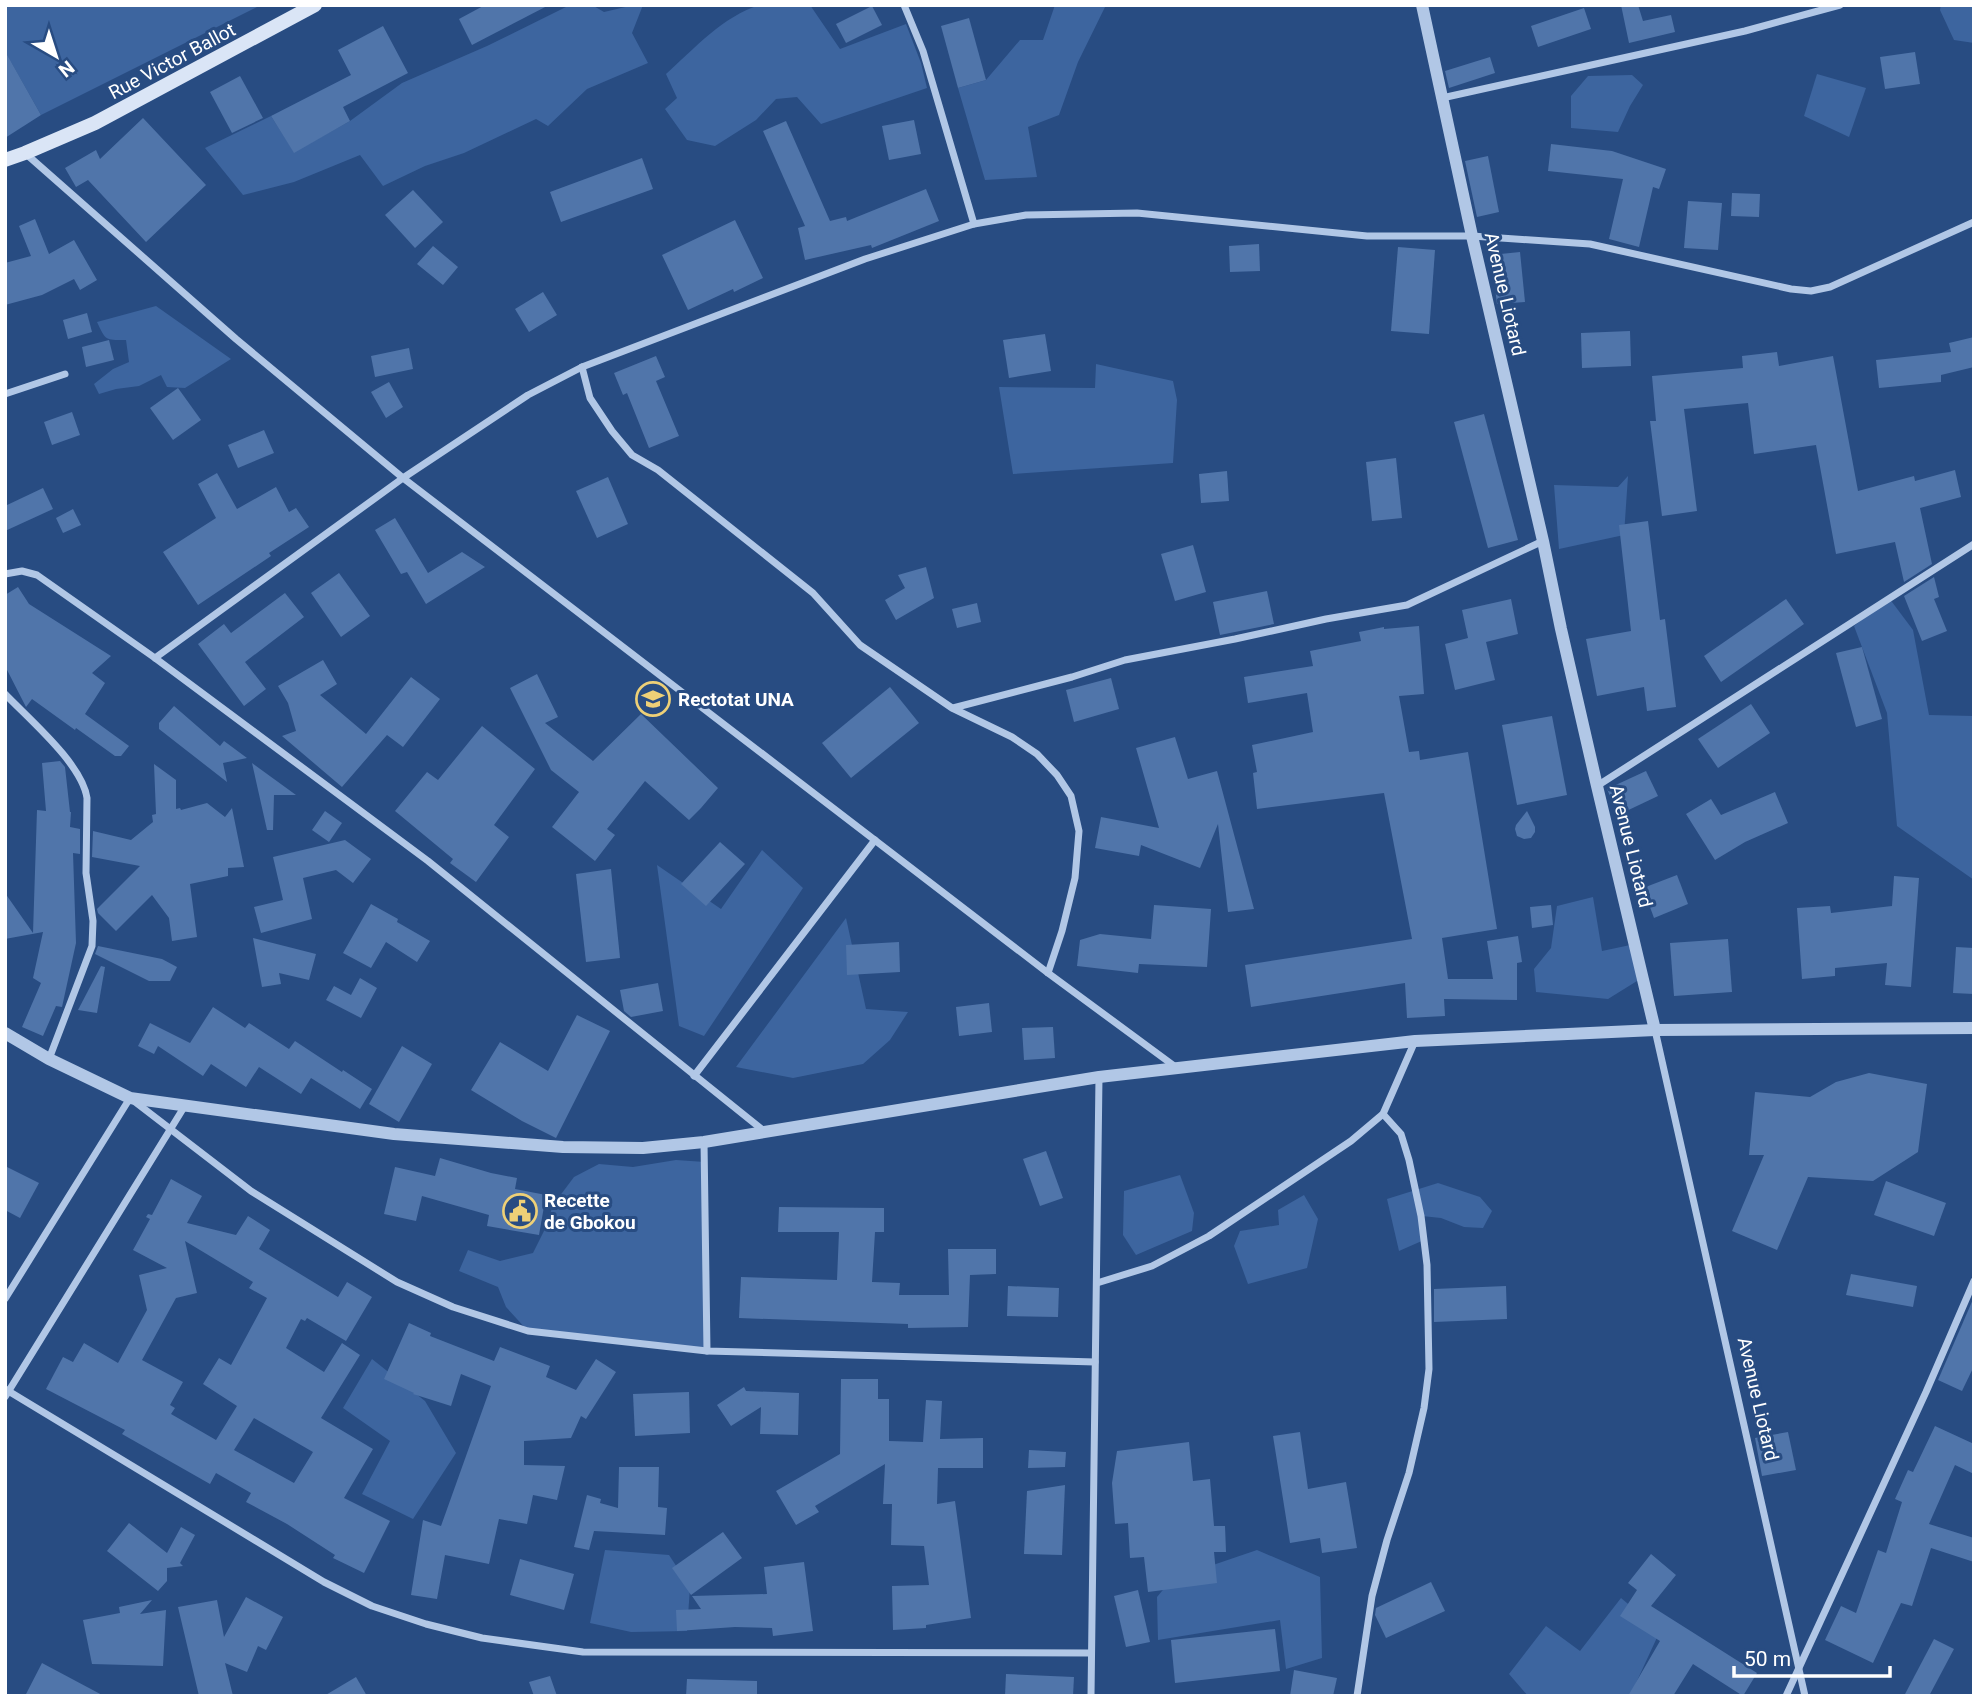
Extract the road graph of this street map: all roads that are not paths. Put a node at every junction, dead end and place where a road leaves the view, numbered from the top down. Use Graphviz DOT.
graph roads {
  1 [pos="315,5"];
  2 [pos="904,5"];
  3 [pos="1422,5"];
  4 [pos="1840,5"];
  5 [pos="1442,98"];
  6 [pos="25,153"];
  7 [pos="5,160"];
  8 [pos="1974,222"];
  9 [pos="975,224"];
  10 [pos="1472,236"];
  11 [pos="582,368"];
  12 [pos="65,374"];
  13 [pos="5,394"];
  14 [pos="403,478"];
  15 [pos="1544,541"];
  16 [pos="1974,544"];
  17 [pos="5,574"];
  18 [pos="155,658"];
  19 [pos="5,694"];
  20 [pos="952,708"];
  21 [pos="1597,786"];
  22 [pos="875,839"];
  23 [pos="1048,973"];
  24 [pos="1974,1028"];
  25 [pos="1656,1030"];
  26 [pos="5,1033"];
  27 [pos="1415,1041"];
  28 [pos="50,1059"];
  29 [pos="1178,1069"];
  30 [pos="694,1076"];
  31 [pos="1100,1076"];
  32 [pos="130,1098"];
  33 [pos="186,1104"];
  34 [pos="1383,1114"];
  35 [pos="170,1130"];
  36 [pos="764,1131"];
  37 [pos="704,1142"];
  38 [pos="1974,1281"];
  39 [pos="1097,1283"];
  40 [pos="5,1299"];
  41 [pos="707,1351"];
  42 [pos="1096,1362"];
  43 [pos="7,1392"];
  44 [pos="1091,1653"];
  45 [pos="1798,1670"];
  46 [pos="1091,1696"];
  47 [pos="1357,1696"];
  48 [pos="1786,1696"];
  49 [pos="1805,1696"];
  1 -- 6 [label="main road, Rue Victor Ballot"];
  2 -- 9 [label="street"];
  3 -- 5 [label="street, Avenue Liotard"];
  4 -- 5 [label="street"];
  5 -- 10 [label="street, Avenue Liotard"];
  6 -- 7 [label="main road, Rue Victor Ballot"];
  6 -- 14 [label="street"];
  8 -- 10 [label="street"];
  9 -- 10 [label="street"];
  9 -- 11 [label="street"];
  10 -- 15 [label="street, Avenue Liotard"];
  11 -- 14 [label="street"];
  11 -- 20 [label="street"];
  12 -- 13 [label="street"];
  14 -- 18 [label="street"];
  14 -- 22 [label="street"];
  15 -- 20 [label="street"];
  15 -- 21 [label="street, Avenue Liotard"];
  16 -- 21 [label="street"];
  17 -- 18 [label="street"];
  18 -- 30 [label="street"];
  19 -- 28 [label="street"];
  20 -- 23 [label="street"];
  21 -- 25 [label="street, Avenue Liotard"];
  22 -- 23 [label="street"];
  22 -- 30 [label="street"];
  23 -- 29 [label="street"];
  24 -- 25 [label="street"];
  25 -- 27 [label="street"];
  25 -- 45 [label="street, Avenue Liotard"];
  26 -- 28 [label="street"];
  27 -- 29 [label="street"];
  27 -- 34 [label="street"];
  28 -- 32 [label="street"];
  29 -- 31 [label="street"];
  30 -- 36 [label="street"];
  31 -- 36 [label="street"];
  31 -- 39 [label="street"];
  32 -- 33 [label="street"];
  32 -- 35 [label="street"];
  32 -- 40 [label="street"];
  33 -- 35 [label="street"];
  33 -- 37 [label="street"];
  34 -- 39 [label="street"];
  34 -- 47 [label="street"];
  35 -- 41 [label="street"];
  35 -- 43 [label="street"];
  36 -- 37 [label="street"];
  37 -- 41 [label="street"];
  38 -- 45 [label="street"];
  39 -- 42 [label="street"];
  41 -- 42 [label="street"];
  42 -- 44 [label="street"];
  43 -- 44 [label="street"];
  44 -- 46 [label="street"];
  45 -- 48 [label="street"];
  45 -- 49 [label="street, Avenue Liotard"];
}
